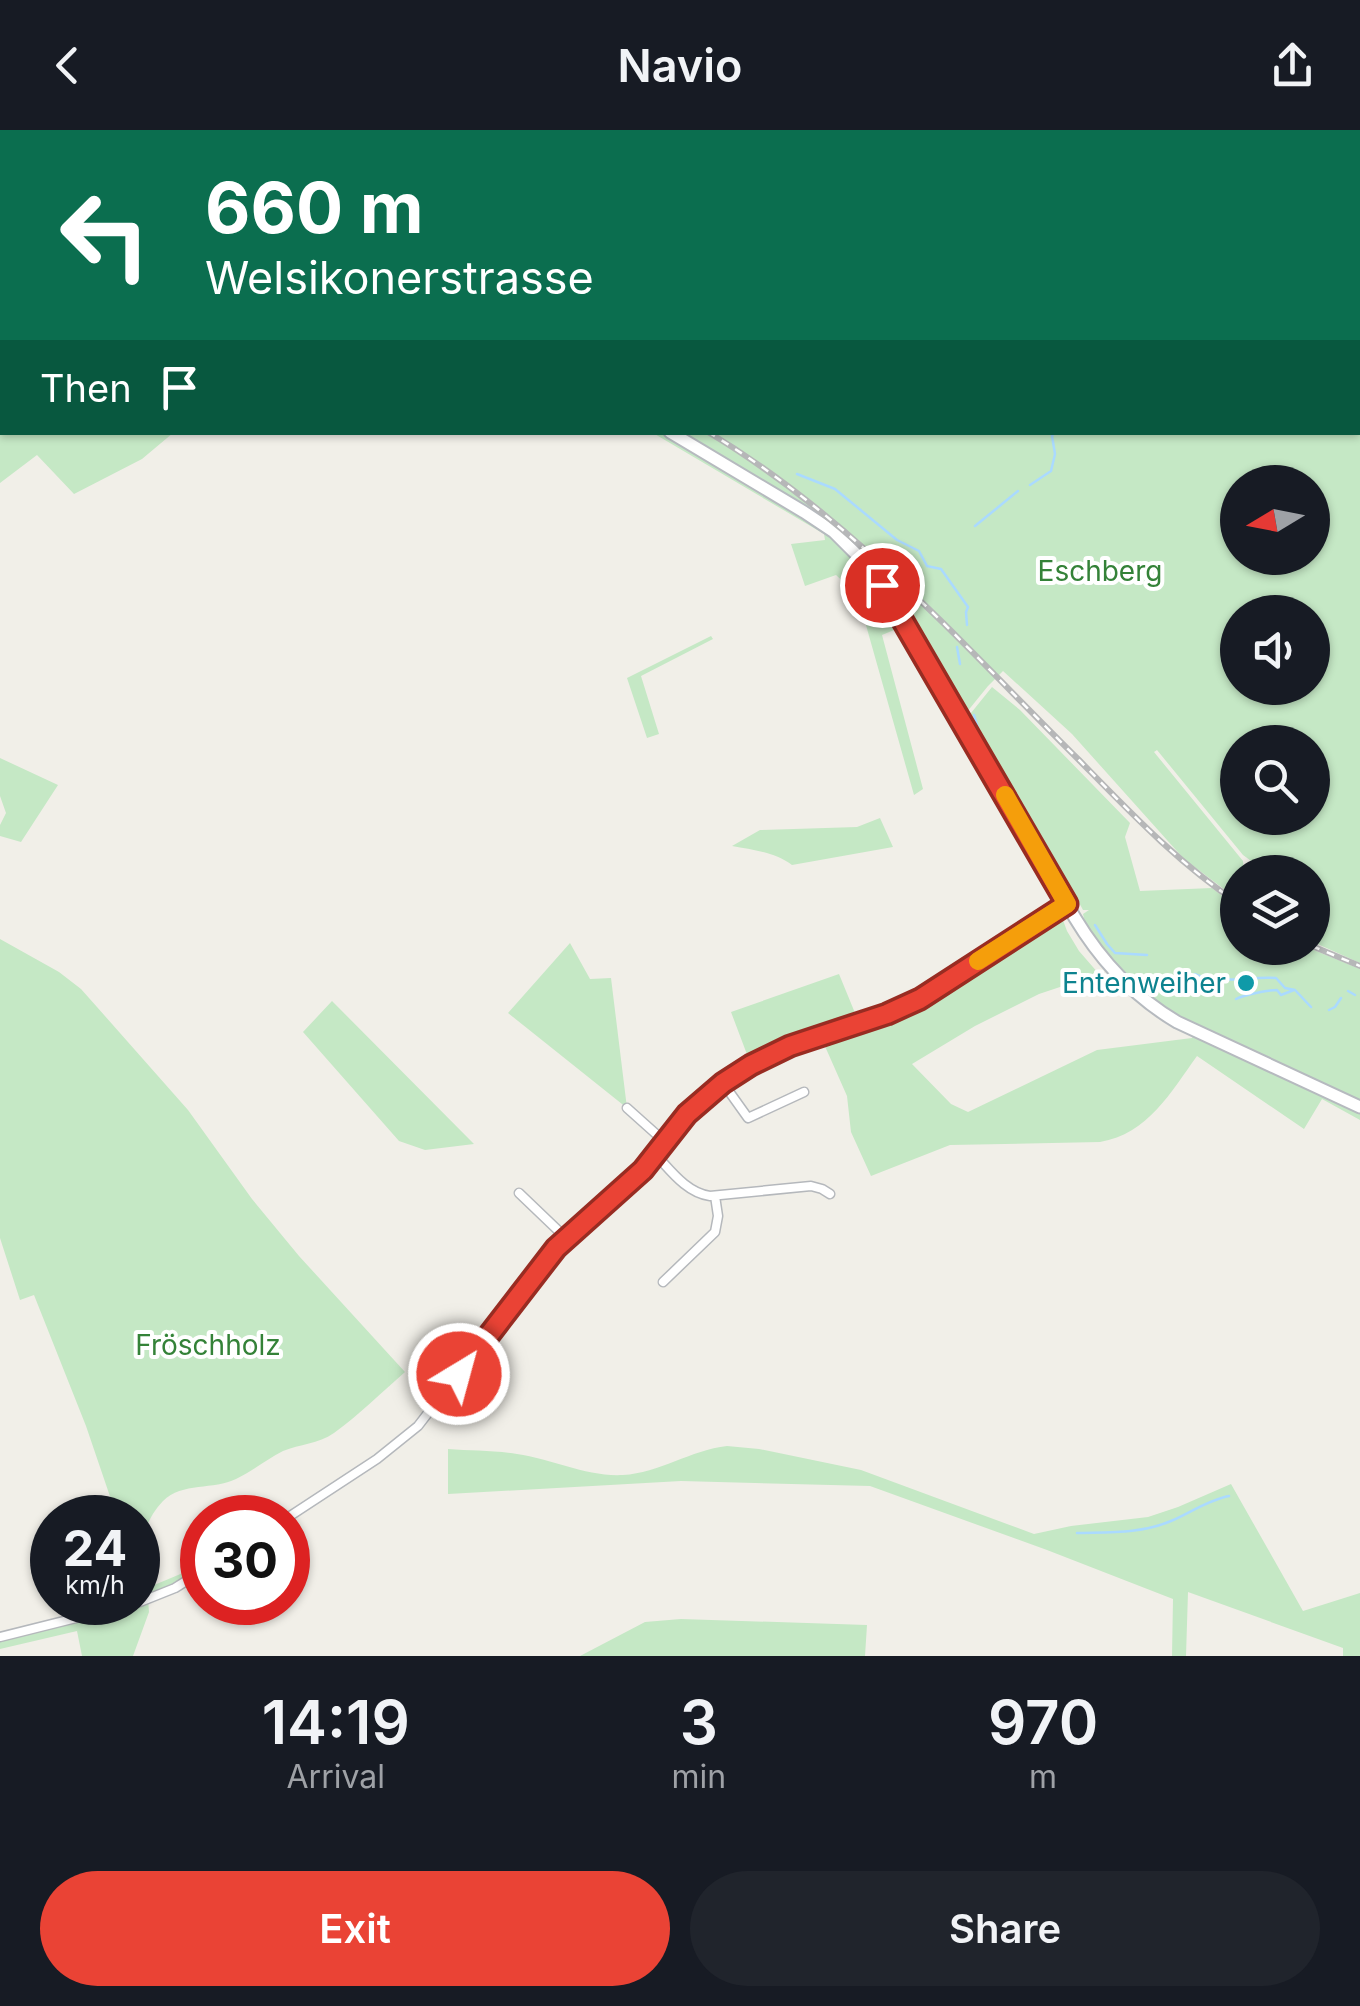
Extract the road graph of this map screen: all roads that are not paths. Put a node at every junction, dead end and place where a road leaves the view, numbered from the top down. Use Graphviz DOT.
graph roads {
  1 [pos="675,435"];
  2 [pos="1067,904"];
  3 [pos="723,1083"];
  4 [pos="804,1092"];
  5 [pos="1360,1107"];
  6 [pos="627,1108"];
  7 [pos="664,1142"];
  8 [pos="656,1155"];
  9 [pos="519,1192"];
  10 [pos="830,1194"];
  11 [pos="715,1196"];
  12 [pos="566,1238"];
  13 [pos="663,1282"];
  14 [pos="310,1503"];
  15 [pos="180,1585"];
  16 [pos="0,1637"];
  1 -- 2 [label="main road"];
  2 -- 3 [label="street"];
  2 -- 5 [label="main road"];
  3 -- 4 [label="street"];
  3 -- 7 [label="street"];
  6 -- 7 [label="street"];
  7 -- 8 [label="street"];
  8 -- 11 [label="street"];
  8 -- 12 [label="street"];
  9 -- 12 [label="street"];
  10 -- 11 [label="street"];
  11 -- 13 [label="street"];
  12 -- 14 [label="street"];
  15 -- 16 [label="street"];
}
